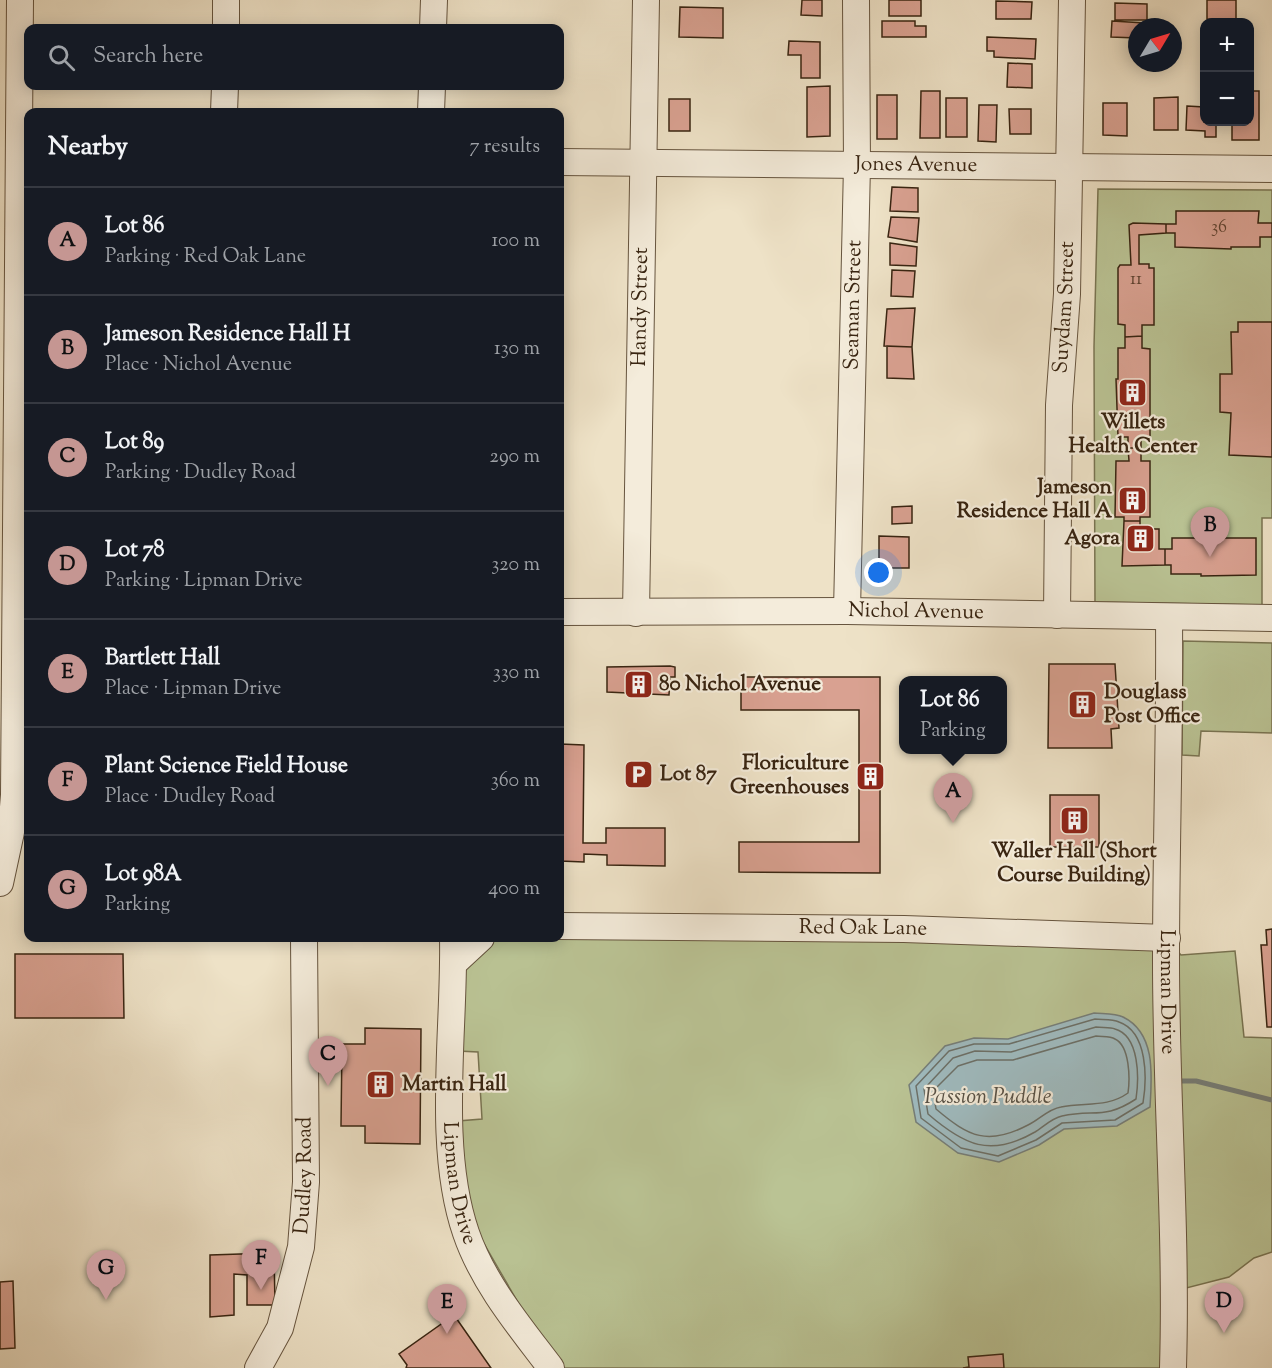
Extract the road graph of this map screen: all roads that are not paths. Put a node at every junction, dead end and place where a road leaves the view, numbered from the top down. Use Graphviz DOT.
graph roads {
  1 [pos="20,0"];
  2 [pos="226,0"];
  3 [pos="434,0"];
  4 [pos="646,0"];
  5 [pos="856,0"];
  6 [pos="1072,0"];
  7 [pos="226,24"];
  8 [pos="433,24"];
  9 [pos="225,90"];
  10 [pos="432,90"];
  11 [pos="224,108"];
  12 [pos="431,108"];
  13 [pos="15,155"];
  14 [pos="564,162"];
  15 [pos="645,163"];
  16 [pos="857,165"];
  17 [pos="1071,166"];
  18 [pos="1272,169"];
  19 [pos="15,607"];
  20 [pos="847,610"];
  21 [pos="564,612"];
  22 [pos="636,613"];
  23 [pos="1057,615"];
  24 [pos="1169,617"];
  25 [pos="1272,618"];
  26 [pos="0,883"];
  27 [pos="564,926"];
  28 [pos="1167,938"];
  29 [pos="304,942"];
  30 [pos="453,942"];
  31 [pos="477,942"];
  32 [pos="454,963"];
  33 [pos="258,1368"];
  34 [pos="551,1368"];
  35 [pos="1173,1368"];
  1 -- 13 [label="street"];
  2 -- 7 [label="street"];
  3 -- 8 [label="street"];
  4 -- 15 [label="street, Handy Street"];
  5 -- 16 [label="street, Seaman Street"];
  6 -- 17 [label="street, Suydam Street"];
  9 -- 11 [label="street"];
  10 -- 12 [label="street"];
  13 -- 19 [label="street"];
  14 -- 15 [label="street, Jones Avenue"];
  15 -- 16 [label="street, Jones Avenue"];
  15 -- 22 [label="street, Handy Street"];
  16 -- 17 [label="street, Jones Avenue"];
  16 -- 20 [label="street, Seaman Street"];
  17 -- 18 [label="street, Jones Avenue"];
  17 -- 23 [label="street, Suydam Street"];
  19 -- 26 [label="street"];
  20 -- 22 [label="street, Nichol Avenue"];
  20 -- 23 [label="street, Nichol Avenue"];
  21 -- 22 [label="street, Nichol Avenue"];
  23 -- 24 [label="street, Nichol Avenue"];
  24 -- 25 [label="street, Nichol Avenue"];
  24 -- 28 [label="street, Lipman Drive"];
  27 -- 28 [label="street, Red Oak Lane"];
  28 -- 35 [label="street, Lipman Drive"];
  29 -- 33 [label="street, Dudley Road"];
  30 -- 32 [label="street, Lipman Drive"];
  31 -- 32 [label="street"];
  32 -- 34 [label="street, Lipman Drive"];
}
